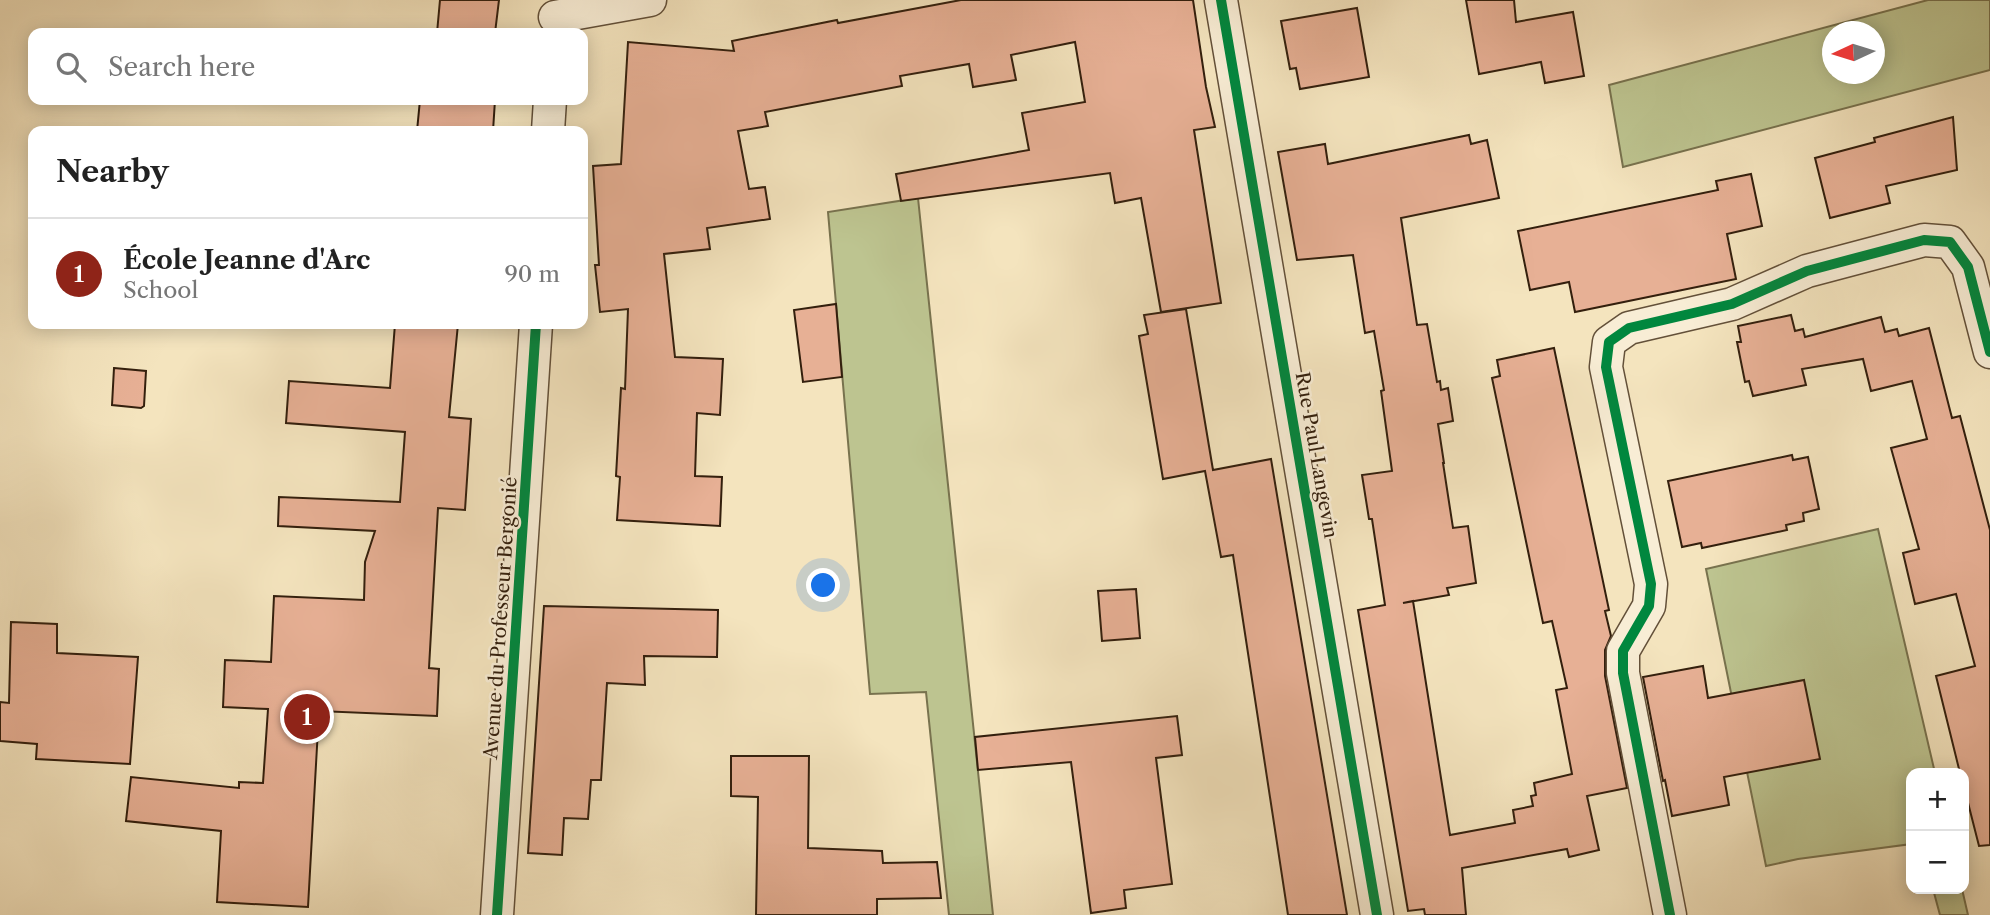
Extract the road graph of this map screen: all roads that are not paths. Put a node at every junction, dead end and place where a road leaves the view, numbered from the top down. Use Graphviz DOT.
graph roads {
  1 [pos="650,0"];
  2 [pos="1221,0"];
  3 [pos="556,17"];
  4 [pos="550,105"];
  5 [pos="548,126"];
  6 [pos="536,329"];
  7 [pos="1990,352"];
  8 [pos="497,915"];
  9 [pos="1377,915"];
  10 [pos="1670,915"];
  1 -- 3 [label="street"];
  2 -- 9 [label="street, Rue Paul Langevin"];
  4 -- 5 [label="street"];
  6 -- 8 [label="street, Avenue du Professeur Bergonié"];
  7 -- 10 [label="street"];
}
